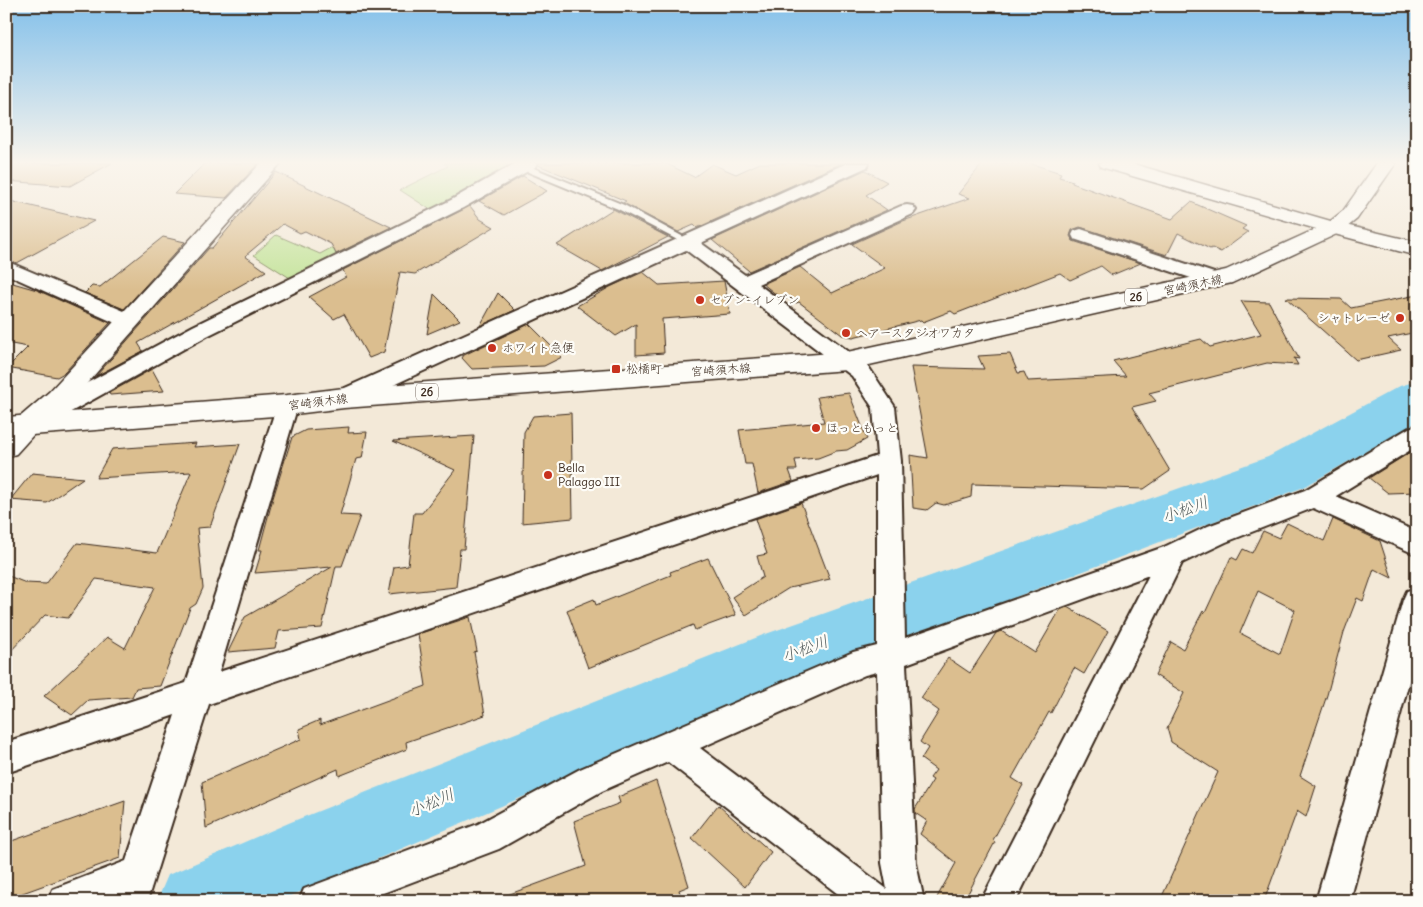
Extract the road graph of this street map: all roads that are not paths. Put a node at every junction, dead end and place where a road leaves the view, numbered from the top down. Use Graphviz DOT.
graph roads {
  1 [pos="234,205"];
  2 [pos="454,205"];
  3 [pos="616,205"];
  4 [pos="768,205"];
  5 [pos="1276,205"];
  6 [pos="1288,205"];
  7 [pos="1355,205"];
  8 [pos="907,210"];
  9 [pos="1342,222"];
  10 [pos="1417,232"];
  11 [pos="1081,235"];
  12 [pos="688,242"];
  13 [pos="1417,249"];
  14 [pos="6,267"];
  15 [pos="1216,280"];
  16 [pos="744,284"];
  17 [pos="129,321"];
  18 [pos="848,361"];
  19 [pos="344,398"];
  20 [pos="287,406"];
  21 [pos="16,427"];
  22 [pos="1417,434"];
  23 [pos="6,447"];
  24 [pos="889,462"];
  25 [pos="1314,497"];
  26 [pos="1417,544"];
  27 [pos="1172,555"];
  28 [pos="1417,600"];
  29 [pos="891,650"];
  30 [pos="197,694"];
  31 [pos="672,746"];
  32 [pos="6,758"];
  33 [pos="134,887"];
  34 [pos="65,901"];
  35 [pos="316,901"];
  36 [pos="875,901"];
  37 [pos="907,901"];
  38 [pos="998,901"];
  39 [pos="1333,901"];
  1 -- 17 [label="main road"];
  2 -- 21 [label="street"];
  3 -- 12 [label="lane"];
  4 -- 12 [label="street"];
  5 -- 9 [label="main road"];
  6 -- 9 [label="main road"];
  7 -- 9 [label="main road, 宮崎須木線 / 26"];
  8 -- 16 [label="street"];
  9 -- 10 [label="main road"];
  9 -- 13 [label="main road"];
  9 -- 15 [label="main road, 宮崎須木線 / 26"];
  11 -- 15 [label="street"];
  12 -- 16 [label="street"];
  12 -- 19 [label="street"];
  14 -- 17 [label="street"];
  15 -- 18 [label="main road, 宮崎須木線 / 26"];
  16 -- 18 [label="street"];
  17 -- 21 [label="main road"];
  18 -- 19 [label="main road, 宮崎須木線 / 26"];
  18 -- 24 [label="street"];
  19 -- 20 [label="main road, 宮崎須木線 / 26"];
  20 -- 21 [label="main road, 宮崎須木線 / 26"];
  20 -- 30 [label="street"];
  21 -- 23 [label="main road"];
  22 -- 25 [label="street"];
  24 -- 29 [label="street"];
  24 -- 30 [label="street"];
  25 -- 26 [label="street"];
  25 -- 27 [label="street"];
  27 -- 29 [label="street"];
  27 -- 38 [label="street"];
  28 -- 39 [label="street"];
  29 -- 31 [label="street"];
  29 -- 37 [label="street"];
  30 -- 32 [label="street"];
  30 -- 33 [label="street"];
  31 -- 35 [label="street"];
  31 -- 36 [label="street"];
  33 -- 34 [label="street"];
}
